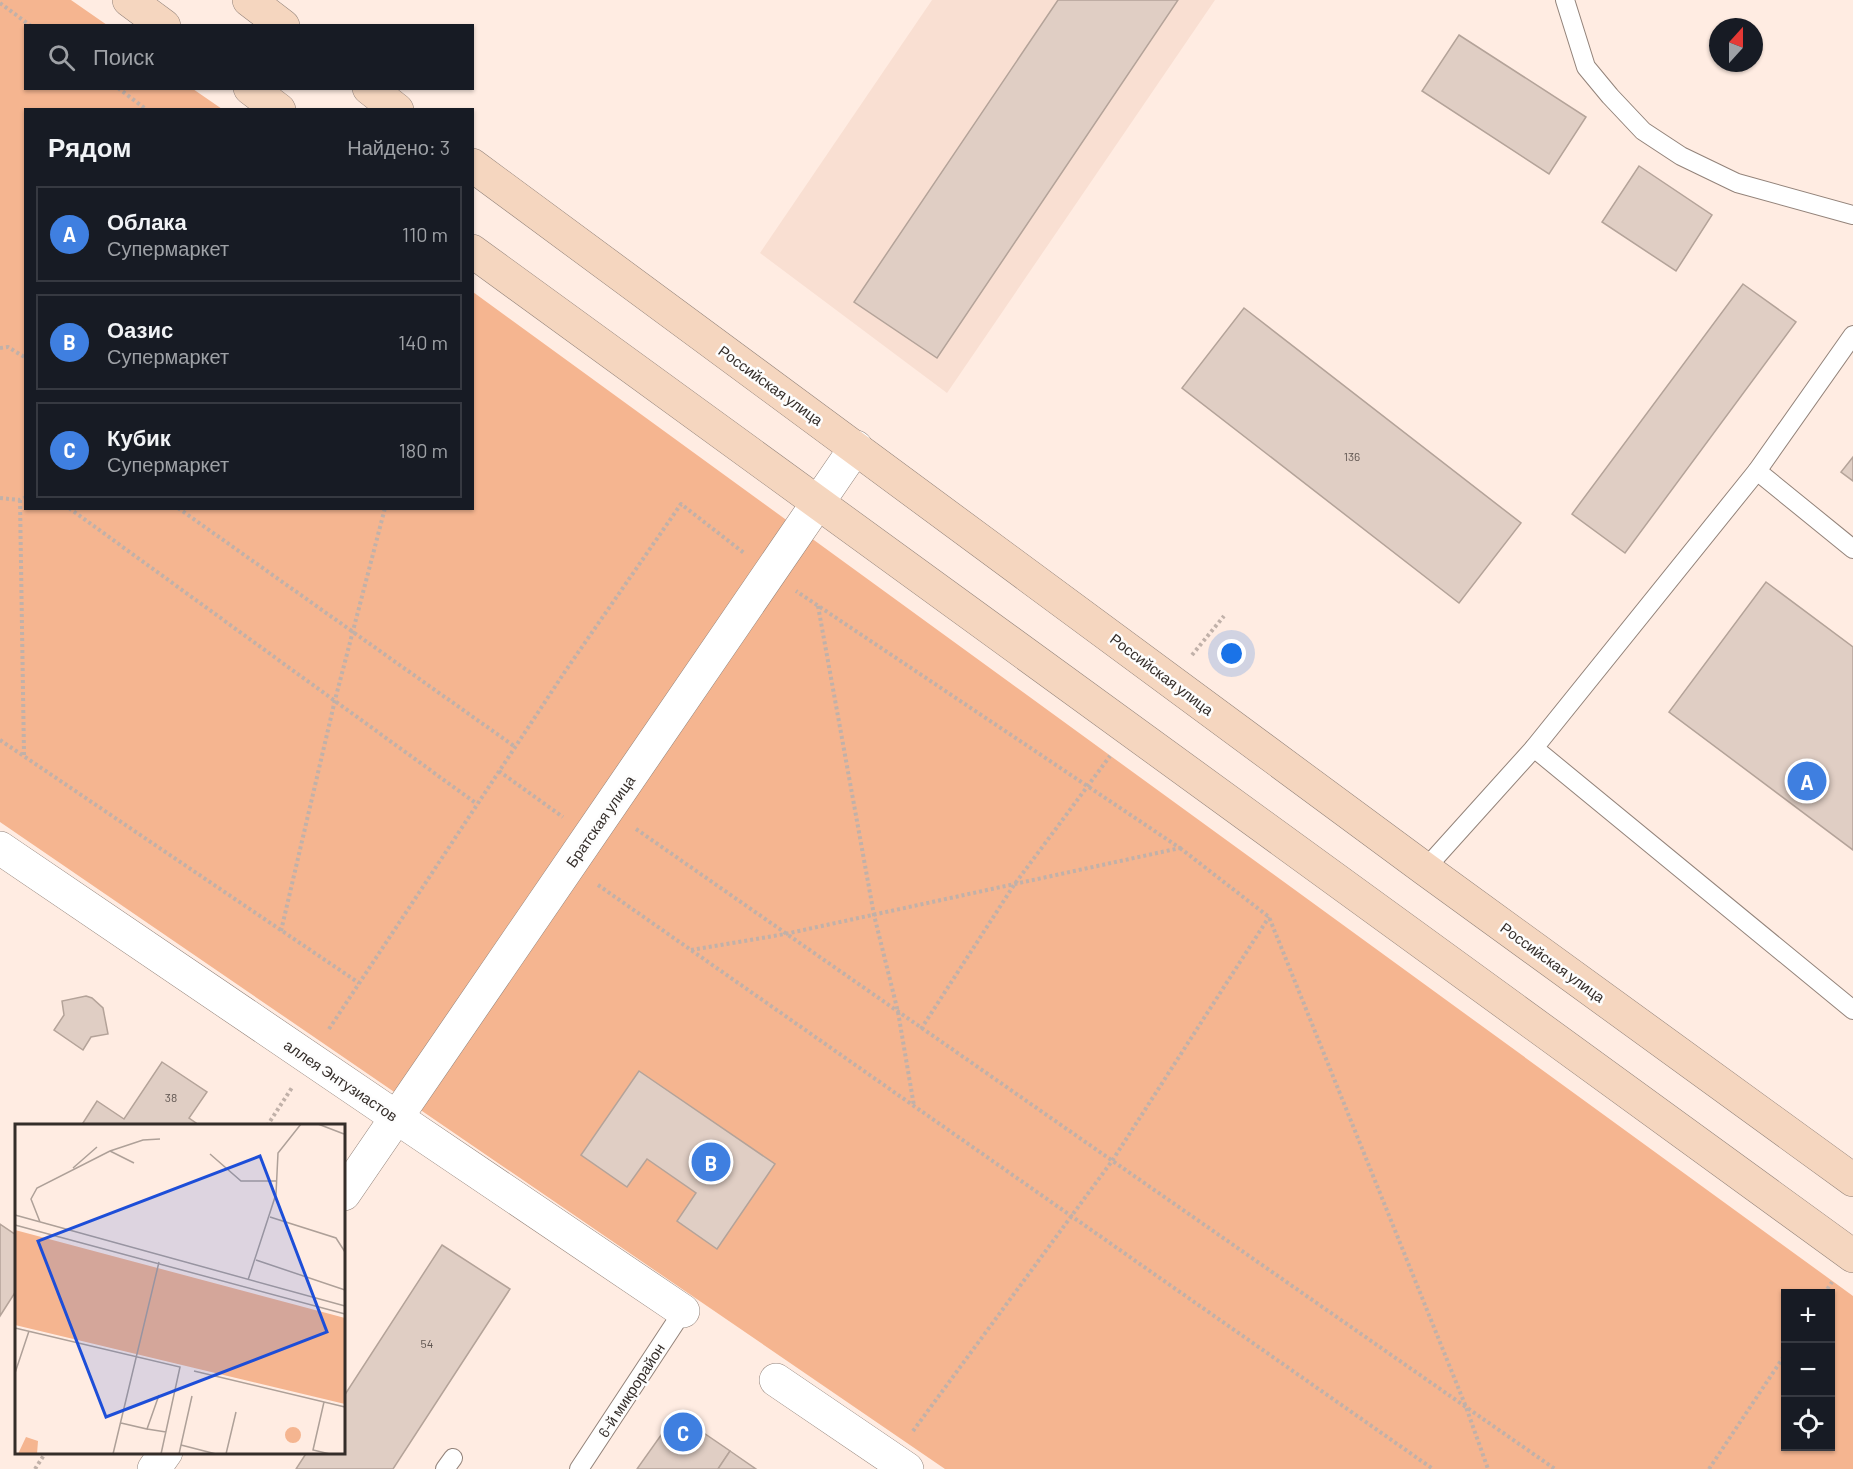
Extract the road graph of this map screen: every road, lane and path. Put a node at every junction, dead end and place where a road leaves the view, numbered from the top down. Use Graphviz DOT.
graph roads {
  1 [pos="129,0"];
  2 [pos="249,0"];
  3 [pos="1565,0"];
  4 [pos="0,3"];
  5 [pos="28,24"];
  6 [pos="161,24"];
  7 [pos="280,24"];
  8 [pos="121,90"];
  9 [pos="253,90"];
  10 [pos="372,90"];
  11 [pos="144,108"];
  12 [pos="276,108"];
  13 [pos="394,108"];
  14 [pos="474,166"];
  15 [pos="1853,215"];
  16 [pos="474,252"];
  17 [pos="1853,335"];
  18 [pos="0,348"];
  19 [pos="24,357"];
  20 [pos="856,447"];
  21 [pos="1757,471"];
  22 [pos="0,498"];
  23 [pos="24,498"];
  24 [pos="20,500"];
  25 [pos="818,503"];
  26 [pos="72,510"];
  27 [pos="181,510"];
  28 [pos="385,510"];
  29 [pos="1853,549"];
  30 [pos="770,574"];
  31 [pos="818,606"];
  32 [pos="1224,616"];
  33 [pos="354,633"];
  34 [pos="1171,680"];
  35 [pos="335,700"];
  36 [pos="1131,731"];
  37 [pos="0,740"];
  38 [pos="514,747"];
  39 [pos="1534,748"];
  40 [pos="24,756"];
  41 [pos="499,771"];
  42 [pos="1086,786"];
  43 [pos="477,804"];
  44 [pos="631,826"];
  45 [pos="589,836"];
  46 [pos="0,848"];
  47 [pos="1180,848"];
  48 [pos="1425,869"];
  49 [pos="592,881"];
  50 [pos="1014,885"];
  51 [pos="874,915"];
  52 [pos="1269,917"];
  53 [pos="281,931"];
  54 [pos="785,934"];
  55 [pos="690,950"];
  56 [pos="359,983"];
  57 [pos="1853,1010"];
  58 [pos="898,1012"];
  59 [pos="921,1029"];
  60 [pos="309,1059"];
  61 [pos="914,1107"];
  62 [pos="396,1117"];
  63 [pos="268,1124"];
  64 [pos="1112,1161"];
  65 [pos="1853,1180"];
  66 [pos="345,1193"];
  67 [pos="1070,1216"];
  68 [pos="1853,1256"];
  69 [pos="683,1311"];
  70 [pos="1781,1359"];
  71 [pos="777,1380"];
  72 [pos="1466,1407"];
  73 [pos="45,1454"];
  74 [pos="165,1454"];
  75 [pos="900,1464"];
  76 [pos="35,1469"];
  77 [pos="154,1469"];
  78 [pos="579,1469"];
  79 [pos="1433,1469"];
  80 [pos="1488,1469"];
  81 [pos="1555,1469"];
  82 [pos="1709,1469"];
  1 -- 6 [label="main road"];
  2 -- 7 [label="main road"];
  3 -- 15 [label="lane"];
  4 -- 5 [label="path"];
  8 -- 11 [label="path"];
  9 -- 12 [label="main road"];
  10 -- 13 [label="main road"];
  14 -- 20 [label="main road, Российская улица"];
  16 -- 25 [label="main road"];
  17 -- 21 [label="lane"];
  18 -- 19 [label="path"];
  20 -- 25 [label="street, Братская улица"];
  20 -- 34 [label="main road, Российская улица"];
  21 -- 29 [label="lane"];
  21 -- 39 [label="lane"];
  22 -- 24 [label="path"];
  23 -- 24 [label="path"];
  24 -- 40 [label="path"];
  25 -- 30 [label="street, Братская улица"];
  25 -- 36 [label="main road"];
  26 -- 35 [label="path"];
  27 -- 33 [label="path"];
  28 -- 33 [label="path"];
  30 -- 31 [label="path"];
  30 -- 38 [label="path"];
  30 -- 45 [label="street, Братская улица"];
  31 -- 42 [label="path"];
  31 -- 51 [label="path"];
  32 -- 34 [label="path"];
  33 -- 35 [label="path"];
  33 -- 38 [label="path"];
  34 -- 48 [label="main road, Российская улица"];
  35 -- 43 [label="path"];
  35 -- 53 [label="path"];
  36 -- 42 [label="path"];
  36 -- 68 [label="main road"];
  37 -- 40 [label="path"];
  38 -- 41 [label="path"];
  39 -- 48 [label="lane"];
  39 -- 57 [label="lane"];
  40 -- 53 [label="path"];
  41 -- 43 [label="path"];
  41 -- 45 [label="path"];
  42 -- 47 [label="path"];
  42 -- 50 [label="path"];
  43 -- 56 [label="path"];
  44 -- 54 [label="path"];
  45 -- 62 [label="street, Братская улица"];
  46 -- 60 [label="street, аллея Энтузиастов"];
  47 -- 50 [label="path"];
  47 -- 52 [label="path"];
  48 -- 65 [label="main road, Российская улица"];
  49 -- 55 [label="path"];
  50 -- 51 [label="path"];
  50 -- 59 [label="path"];
  51 -- 54 [label="path"];
  51 -- 58 [label="path"];
  52 -- 64 [label="path"];
  52 -- 72 [label="path"];
  53 -- 56 [label="path"];
  54 -- 55 [label="path"];
  54 -- 58 [label="path"];
  55 -- 61 [label="path"];
  56 -- 60 [label="path"];
  58 -- 59 [label="path"];
  58 -- 61 [label="path"];
  59 -- 64 [label="path"];
  60 -- 62 [label="street, аллея Энтузиастов"];
  60 -- 63 [label="path"];
  61 -- 67 [label="path"];
  62 -- 66 [label="street, Братская улица"];
  62 -- 69 [label="street, аллея Энтузиастов"];
  64 -- 67 [label="path"];
  64 -- 72 [label="path"];
  67 -- 75 [label="path"];
  67 -- 79 [label="path"];
  69 -- 78 [label="lane, 6-й микрорайон"];
  70 -- 82 [label="path"];
  71 -- 75 [label="street"];
  72 -- 80 [label="path"];
  72 -- 81 [label="path"];
  73 -- 76 [label="path"];
  74 -- 77 [label="street"];
}
